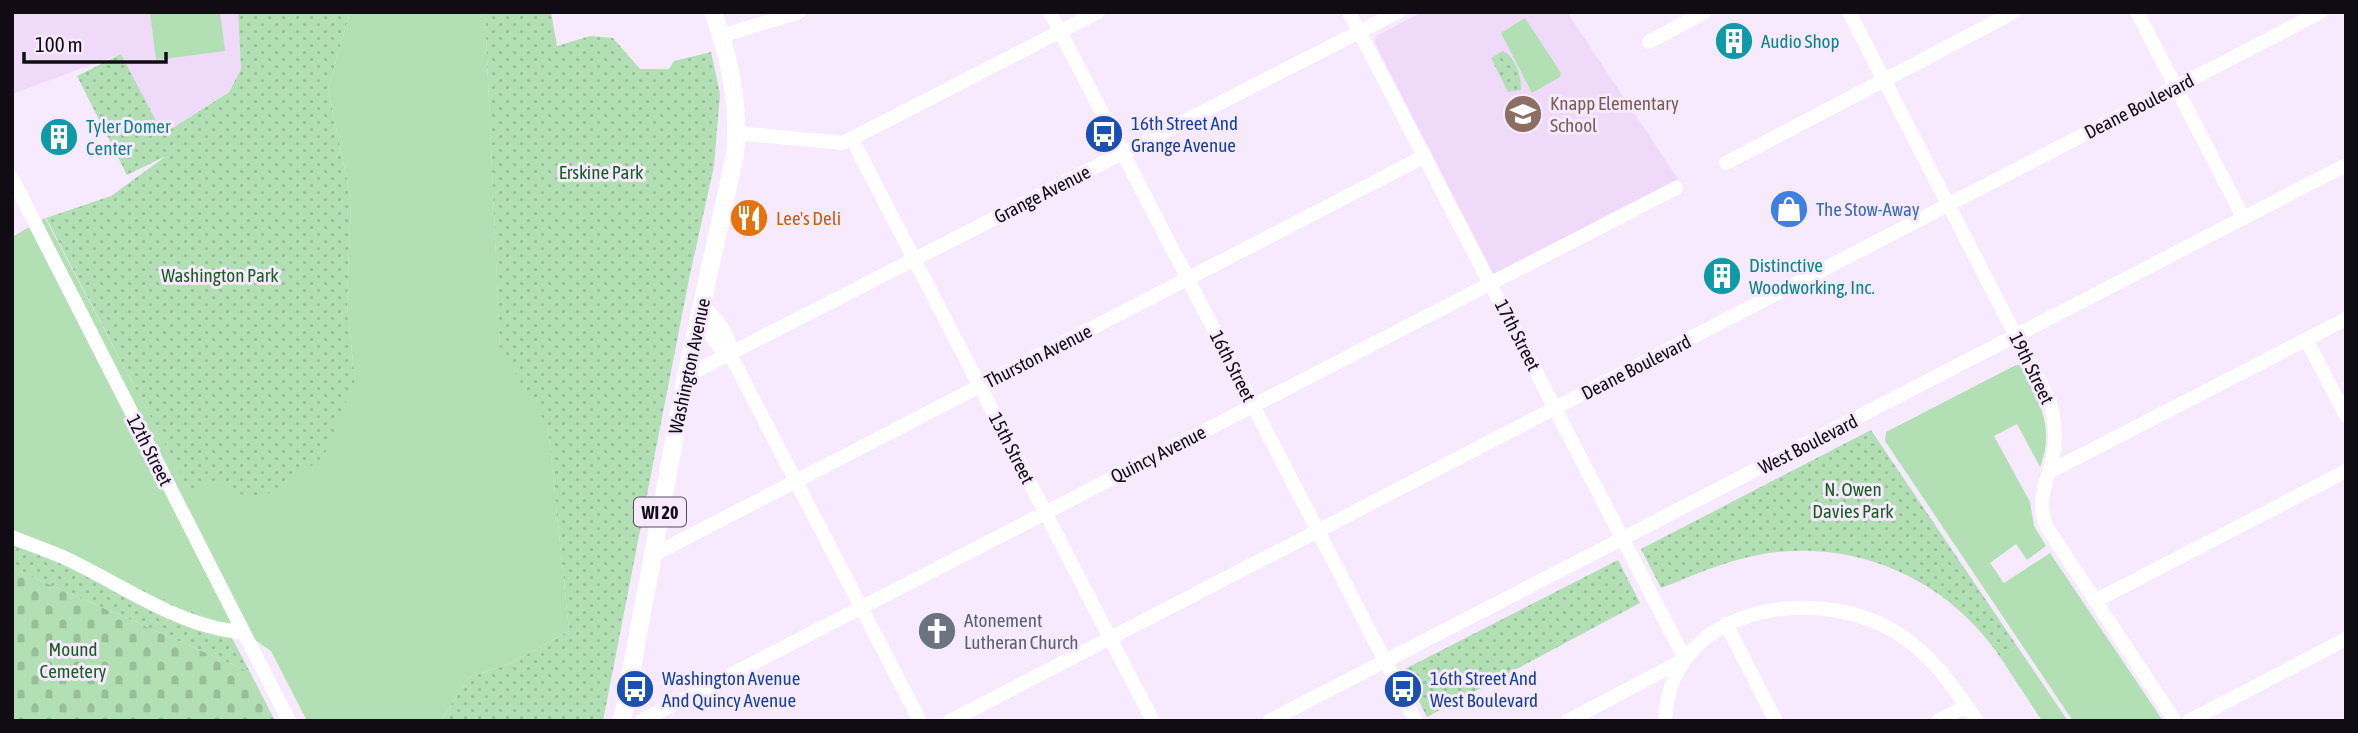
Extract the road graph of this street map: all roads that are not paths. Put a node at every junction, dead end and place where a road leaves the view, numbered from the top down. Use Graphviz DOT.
graph roads {
  1 [pos="713,12"];
  2 [pos="799,12"];
  3 [pos="1051,12"];
  4 [pos="1098,12"];
  5 [pos="1349,12"];
  6 [pos="1398,12"];
  7 [pos="1705,12"];
  8 [pos="1849,12"];
  9 [pos="2014,12"];
  10 [pos="2137,12"];
  11 [pos="2321,12"];
  12 [pos="1060,31"];
  13 [pos="1359,33"];
  14 [pos="722,36"];
  15 [pos="1649,42"];
  16 [pos="1884,81"];
  17 [pos="2176,87"];
  18 [pos="737,133"];
  19 [pos="852,139"];
  20 [pos="1123,152"];
  21 [pos="1425,156"];
  22 [pos="1726,163"];
  23 [pos="2346,166"];
  24 [pos="12,178"];
  25 [pos="1676,188"];
  26 [pos="1949,205"];
  27 [pos="2243,218"];
  28 [pos="915,260"];
  29 [pos="1188,278"];
  30 [pos="1490,282"];
  31 [pos="701,304"];
  32 [pos="2346,319"];
  33 [pos="2016,335"];
  34 [pos="2306,339"];
  35 [pos="730,356"];
  36 [pos="685,376"];
  37 [pos="980,386"];
  38 [pos="1253,404"];
  39 [pos="1555,408"];
  40 [pos="2346,416"];
  41 [pos="2346,471"];
  42 [pos="2049,472"];
  43 [pos="796,482"];
  44 [pos="1045,512"];
  45 [pos="1318,530"];
  46 [pos="12,537"];
  47 [pos="1623,538"];
  48 [pos="651,556"];
  49 [pos="2095,601"];
  50 [pos="861,607"];
  51 [pos="1726,624"];
  52 [pos="243,632"];
  53 [pos="1110,638"];
  54 [pos="2346,639"];
  55 [pos="1685,659"];
  56 [pos="1385,661"];
  57 [pos="1966,706"];
  58 [pos="289,721"];
  59 [pos="622,721"];
  60 [pos="641,721"];
  61 [pos="920,721"];
  62 [pos="950,721"];
  63 [pos="1153,721"];
  64 [pos="1269,721"];
  65 [pos="1416,721"];
  66 [pos="1568,721"];
  67 [pos="1665,721"];
  68 [pos="1776,721"];
  69 [pos="1938,721"];
  70 [pos="1977,721"];
  71 [pos="2175,721"];
  72 [pos="2189,721"];
  1 -- 14 [label="main road, Washington Avenue / WI 20"];
  2 -- 14 [label="street"];
  3 -- 12 [label="street, 16th Street"];
  4 -- 12 [label="street"];
  5 -- 13 [label="street, 17th Street"];
  6 -- 13 [label="street, Grange Avenue"];
  7 -- 15 [label="street"];
  8 -- 16 [label="street, 19th Street"];
  9 -- 16 [label="street"];
  10 -- 17 [label="street"];
  11 -- 17 [label="street, Deane Boulevard"];
  12 -- 19 [label="street"];
  12 -- 20 [label="street, 16th Street"];
  13 -- 20 [label="street, Grange Avenue"];
  13 -- 21 [label="street, 17th Street"];
  14 -- 18 [label="main road, Washington Avenue / WI 20"];
  16 -- 22 [label="street"];
  16 -- 26 [label="street, 19th Street"];
  17 -- 26 [label="street, Deane Boulevard"];
  17 -- 27 [label="street"];
  18 -- 19 [label="street"];
  18 -- 31 [label="main road, Washington Avenue / WI 20"];
  19 -- 28 [label="street, 15th Street"];
  20 -- 28 [label="street, Grange Avenue"];
  20 -- 29 [label="street, 16th Street"];
  21 -- 29 [label="street, Thurston Avenue"];
  21 -- 30 [label="street, 17th Street"];
  23 -- 27 [label="street, West Boulevard"];
  24 -- 52 [label="street, 12th Street"];
  25 -- 30 [label="street, Quincy Avenue"];
  26 -- 33 [label="street, 19th Street"];
  26 -- 39 [label="street, Deane Boulevard"];
  27 -- 33 [label="street, West Boulevard"];
  28 -- 35 [label="street, Grange Avenue"];
  28 -- 37 [label="street, 15th Street"];
  29 -- 37 [label="street, Thurston Avenue"];
  29 -- 38 [label="street, 16th Street"];
  30 -- 38 [label="street, Quincy Avenue"];
  30 -- 39 [label="street, 17th Street"];
  31 -- 35 [label="street"];
  31 -- 36 [label="main road, Washington Avenue / WI 20"];
  32 -- 34 [label="street"];
  33 -- 42 [label="street, 19th Street"];
  33 -- 47 [label="street, West Boulevard"];
  34 -- 40 [label="street"];
  34 -- 42 [label="street"];
  35 -- 36 [label="street, Grange Avenue"];
  35 -- 43 [label="street"];
  36 -- 48 [label="main road, Washington Avenue / WI 20"];
  37 -- 43 [label="street, Thurston Avenue"];
  37 -- 44 [label="street, 15th Street"];
  38 -- 44 [label="street, Quincy Avenue"];
  38 -- 45 [label="street, 16th Street"];
  39 -- 45 [label="street, Deane Boulevard"];
  39 -- 47 [label="street, 17th Street"];
  41 -- 49 [label="street"];
  42 -- 49 [label="street, 19th Street"];
  43 -- 48 [label="street, Thurston Avenue"];
  43 -- 50 [label="street"];
  44 -- 50 [label="street, Quincy Avenue"];
  44 -- 53 [label="street, 15th Street"];
  45 -- 53 [label="street, Deane Boulevard"];
  45 -- 56 [label="street, 16th Street"];
  46 -- 52 [label="street"];
  47 -- 55 [label="street, 17th Street"];
  47 -- 56 [label="street, West Boulevard"];
  48 -- 59 [label="main road, Washington Avenue / WI 20"];
  49 -- 71 [label="street, 19th Street"];
  50 -- 60 [label="street, Quincy Avenue"];
  50 -- 61 [label="street"];
  51 -- 55 [label="street"];
  51 -- 57 [label="street"];
  51 -- 68 [label="street"];
  52 -- 58 [label="street, 12th Street"];
  53 -- 62 [label="street, Deane Boulevard"];
  53 -- 63 [label="street, 15th Street"];
  54 -- 72 [label="street"];
  55 -- 66 [label="street"];
  55 -- 67 [label="street"];
  56 -- 64 [label="street, West Boulevard"];
  56 -- 65 [label="street, 16th Street"];
  57 -- 69 [label="street"];
  57 -- 70 [label="street"];
}
